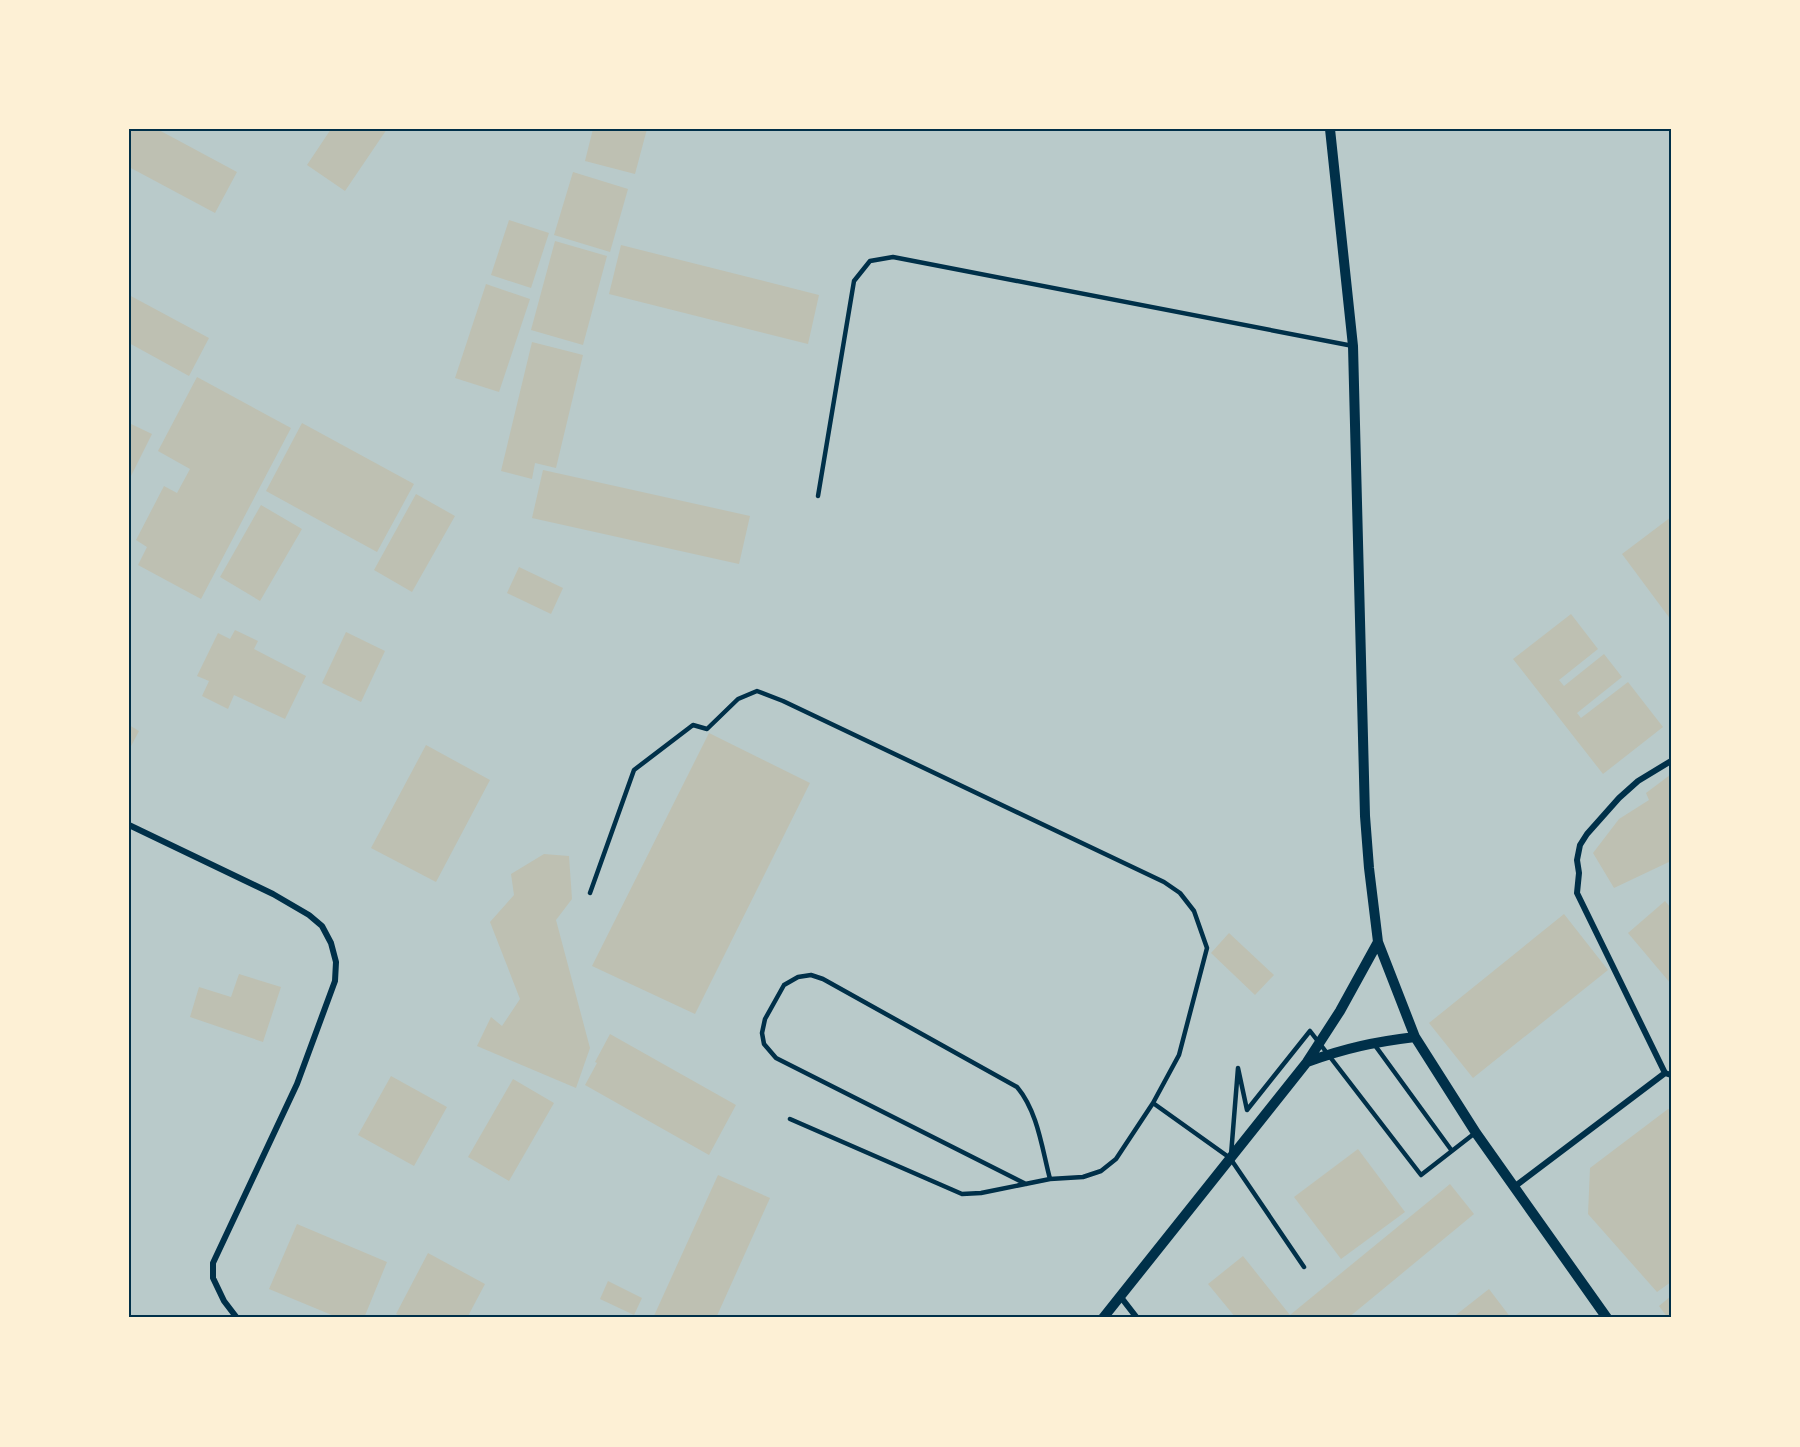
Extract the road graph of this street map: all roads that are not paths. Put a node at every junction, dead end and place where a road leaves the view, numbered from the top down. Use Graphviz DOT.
graph roads {
  1 [pos="1330,129"];
  2 [pos="1353,346"];
  3 [pos="818,496"];
  4 [pos="1671,761"];
  5 [pos="129,825"];
  6 [pos="590,893"];
  7 [pos="1378,942"];
  8 [pos="1415,1037"];
  9 [pos="1373,1042"];
  10 [pos="1319,1043"];
  11 [pos="1328,1054"];
  12 [pos="1307,1062"];
  13 [pos="1668,1074"];
  14 [pos="1153,1103"];
  15 [pos="790,1119"];
  16 [pos="1476,1133"];
  17 [pos="1452,1151"];
  18 [pos="1230,1158"];
  19 [pos="1050,1179"];
  20 [pos="1026,1184"];
  21 [pos="1514,1187"];
  22 [pos="1304,1267"];
  23 [pos="1120,1296"];
  24 [pos="237,1318"];
  25 [pos="1103,1318"];
  26 [pos="1137,1318"];
  27 [pos="1607,1318"];
  1 -- 2 [label="street"];
  2 -- 3 [label="lane"];
  2 -- 7 [label="street"];
  4 -- 13 [label="street"];
  5 -- 24 [label="street"];
  6 -- 14 [label="lane"];
  7 -- 8 [label="street"];
  7 -- 10 [label="street"];
  8 -- 9 [label="street"];
  8 -- 16 [label="street"];
  9 -- 11 [label="street"];
  9 -- 17 [label="lane"];
  10 -- 11 [label="lane"];
  10 -- 12 [label="street"];
  10 -- 18 [label="lane"];
  11 -- 12 [label="street"];
  11 -- 17 [label="lane"];
  12 -- 18 [label="street"];
  13 -- 21 [label="street"];
  14 -- 18 [label="lane"];
  14 -- 19 [label="lane"];
  15 -- 20 [label="lane"];
  16 -- 17 [label="lane"];
  16 -- 21 [label="street"];
  18 -- 22 [label="lane"];
  18 -- 23 [label="street"];
  19 -- 20 [label="lane"];
  19 -- 20 [label="lane"];
  21 -- 27 [label="street"];
  23 -- 25 [label="street"];
  23 -- 26 [label="street"];
}
